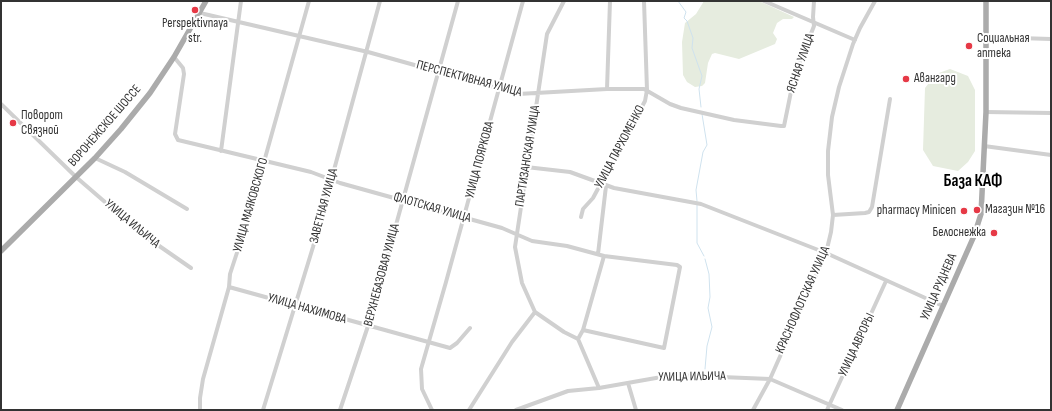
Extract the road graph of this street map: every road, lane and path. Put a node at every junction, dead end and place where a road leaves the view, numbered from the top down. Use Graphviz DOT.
graph roads {
  1 [pos="206,1"];
  2 [pos="242,1"];
  3 [pos="309,1"];
  4 [pos="380,1"];
  5 [pos="458,1"];
  6 [pos="523,1"];
  7 [pos="564,1"];
  8 [pos="610,1"];
  9 [pos="644,1"];
  10 [pos="764,1"];
  11 [pos="814,1"];
  12 [pos="875,1"];
  13 [pos="986,1"];
  14 [pos="200,13"];
  15 [pos="238,22"];
  16 [pos="814,22"];
  17 [pos="300,36"];
  18 [pos="986,37"];
  19 [pos="1051,39"];
  20 [pos="855,40"];
  21 [pos="368,52"];
  22 [pos="174,57"];
  23 [pos="439,72"];
  24 [pos="498,89"];
  25 [pos="607,89"];
  26 [pos="647,90"];
  27 [pos="538,94"];
  28 [pos="890,99"];
  29 [pos="1,104"];
  30 [pos="986,112"];
  31 [pos="1051,113"];
  32 [pos="784,126"];
  33 [pos="984,146"];
  34 [pos="221,151"];
  35 [pos="1051,155"];
  36 [pos="96,158"];
  37 [pos="264,160"];
  38 [pos="526,167"];
  39 [pos="76,177"];
  40 [pos="332,180"];
  41 [pos="601,183"];
  42 [pos="606,186"];
  43 [pos="403,199"];
  44 [pos="187,209"];
  45 [pos="833,215"];
  46 [pos="464,217"];
  47 [pos="580,217"];
  48 [pos="516,234"];
  49 [pos="1,251"];
  50 [pos="826,253"];
  51 [pos="598,254"];
  52 [pos="604,256"];
  53 [pos="191,268"];
  54 [pos="886,281"];
  55 [pos="229,287"];
  56 [pos="295,306"];
  57 [pos="943,306"];
  58 [pos="535,312"];
  59 [pos="368,326"];
  60 [pos="470,328"];
  61 [pos="583,330"];
  62 [pos="578,339"];
  63 [pos="429,341"];
  64 [pos="770,378"];
  65 [pos="628,383"];
  66 [pos="599,388"];
  67 [pos="830,404"];
  68 [pos="200,410"];
  69 [pos="263,410"];
  70 [pos="340,410"];
  71 [pos="432,410"];
  72 [pos="469,410"];
  73 [pos="516,410"];
  74 [pos="636,410"];
  75 [pos="753,410"];
  76 [pos="827,410"];
  77 [pos="842,410"];
  78 [pos="897,410"];
  1 -- 14 [label="main road, ВОРОНЕЖСКОЕ ШОССЕ"];
  2 -- 15 [label="street"];
  3 -- 17 [label="street, УЛИЦА МАЯКОВСКОГО"];
  4 -- 21 [label="street, ЗАВЕТНАЯ УЛИЦА"];
  5 -- 23 [label="street, ВЕРХНЕБАЗОВАЯ УЛИЦА"];
  6 -- 24 [label="street, УЛИЦА ПОЯРКОВА"];
  7 -- 27 [label="street, ПАРТИЗАНСКАЯ УЛИЦА"];
  8 -- 25 [label="street"];
  9 -- 26 [label="street, УЛИЦА ПАРХОМЕНКО"];
  10 -- 16 [label="street"];
  11 -- 16 [label="street, ЯСНАЯ УЛИЦА"];
  12 -- 20 [label="street, КРАСНОФЛОТСКАЯ УЛИЦА"];
  13 -- 18 [label="main road, УЛИЦА РУДНЕВА"];
  14 -- 15 [label="street, ПЕРСПЕКТИВНАЯ УЛИЦА"];
  14 -- 22 [label="main road, ВОРОНЕЖСКОЕ ШОССЕ"];
  15 -- 17 [label="street, ПЕРСПЕКТИВНАЯ УЛИЦА"];
  15 -- 34 [label="street"];
  16 -- 20 [label="street"];
  16 -- 32 [label="street, ЯСНАЯ УЛИЦА"];
  17 -- 21 [label="street, ПЕРСПЕКТИВНАЯ УЛИЦА"];
  17 -- 37 [label="street, УЛИЦА МАЯКОВСКОГО"];
  18 -- 19 [label="street"];
  18 -- 30 [label="main road, УЛИЦА РУДНЕВА"];
  20 -- 45 [label="street, КРАСНОФЛОТСКАЯ УЛИЦА"];
  21 -- 23 [label="street, ПЕРСПЕКТИВНАЯ УЛИЦА"];
  21 -- 40 [label="street, ЗАВЕТНАЯ УЛИЦА"];
  22 -- 34 [label="street, ФЛОТСКАЯ УЛИЦА"];
  22 -- 36 [label="main road, ВОРОНЕЖСКОЕ ШОССЕ"];
  23 -- 24 [label="street, ПЕРСПЕКТИВНАЯ УЛИЦА"];
  23 -- 43 [label="street, ВЕРХНЕБАЗОВАЯ УЛИЦА"];
  24 -- 27 [label="street, ПЕРСПЕКТИВНАЯ УЛИЦА"];
  24 -- 46 [label="street, УЛИЦА ПОЯРКОВА"];
  25 -- 26 [label="street, ПЕРСПЕКТИВНАЯ УЛИЦА"];
  25 -- 27 [label="street, ПЕРСПЕКТИВНАЯ УЛИЦА"];
  26 -- 32 [label="street, ПЕРСПЕКТИВНАЯ УЛИЦА"];
  26 -- 41 [label="street, УЛИЦА ПАРХОМЕНКО"];
  27 -- 38 [label="street, ПАРТИЗАНСКАЯ УЛИЦА"];
  28 -- 45 [label="street"];
  29 -- 39 [label="street, УЛИЦА ИЛЬИЧА"];
  30 -- 31 [label="street"];
  30 -- 33 [label="main road, УЛИЦА РУДНЕВА"];
  33 -- 35 [label="street"];
  33 -- 57 [label="main road, УЛИЦА РУДНЕВА"];
  34 -- 37 [label="street, ФЛОТСКАЯ УЛИЦА"];
  36 -- 39 [label="main road, ВОРОНЕЖСКОЕ ШОССЕ"];
  36 -- 44 [label="street"];
  37 -- 40 [label="street, ФЛОТСКАЯ УЛИЦА"];
  37 -- 55 [label="street, УЛИЦА МАЯКОВСКОГО"];
  38 -- 41 [label="street"];
  38 -- 48 [label="street, ПАРТИЗАНСКАЯ УЛИЦА"];
  39 -- 49 [label="main road, ВОРОНЕЖСКОЕ ШОССЕ"];
  39 -- 53 [label="street, УЛИЦА ИЛЬИЧА"];
  40 -- 43 [label="street, ФЛОТСКАЯ УЛИЦА"];
  40 -- 56 [label="street, ЗАВЕТНАЯ УЛИЦА"];
  41 -- 42 [label="street"];
  41 -- 47 [label="street, УЛИЦА ПАРХОМЕНКО"];
  42 -- 50 [label="street"];
  42 -- 51 [label="street, УЛИЦА ПАРХОМЕНКО"];
  43 -- 46 [label="street, ФЛОТСКАЯ УЛИЦА"];
  43 -- 59 [label="street, ВЕРХНЕБАЗОВАЯ УЛИЦА"];
  45 -- 50 [label="street, КРАСНОФЛОТСКАЯ УЛИЦА"];
  46 -- 48 [label="street, ФЛОТСКАЯ УЛИЦА"];
  46 -- 63 [label="street, УЛИЦА ПОЯРКОВА"];
  48 -- 51 [label="street, ФЛОТСКАЯ УЛИЦА"];
  48 -- 58 [label="street, ПАРТИЗАНСКАЯ УЛИЦА"];
  50 -- 54 [label="street"];
  50 -- 64 [label="street, КРАСНОФЛОТСКАЯ УЛИЦА"];
  51 -- 52 [label="street, ФЛОТСКАЯ УЛИЦА"];
  52 -- 61 [label="street"];
  52 -- 61 [label="street, ФЛОТСКАЯ УЛИЦА"];
  54 -- 57 [label="street"];
  54 -- 67 [label="street, УЛИЦА АВРОРЫ"];
  55 -- 56 [label="street, УЛИЦА НАХИМОВА"];
  55 -- 68 [label="street, УЛИЦА МАЯКОВСКОГО"];
  56 -- 59 [label="street, УЛИЦА НАХИМОВА"];
  56 -- 69 [label="street, ЗАВЕТНАЯ УЛИЦА"];
  57 -- 78 [label="main road, УЛИЦА РУДНЕВА"];
  58 -- 62 [label="street"];
  58 -- 72 [label="street"];
  59 -- 63 [label="street, УЛИЦА НАХИМОВА"];
  59 -- 70 [label="street, ВЕРХНЕБАЗОВАЯ УЛИЦА"];
  60 -- 63 [label="street, УЛИЦА НАХИМОВА"];
  61 -- 62 [label="street"];
  62 -- 66 [label="street"];
  63 -- 71 [label="street, УЛИЦА ПОЯРКОВА"];
  64 -- 65 [label="street, УЛИЦА ИЛЬИЧА"];
  64 -- 67 [label="street, УЛИЦА ИЛЬИЧА"];
  64 -- 75 [label="street, КРАСНОФЛОТСКАЯ УЛИЦА"];
  65 -- 66 [label="street, УЛИЦА ИЛЬИЧА"];
  65 -- 74 [label="street"];
  66 -- 73 [label="street, УЛИЦА ИЛЬИЧА"];
  67 -- 76 [label="street, УЛИЦА АВРОРЫ"];
  67 -- 77 [label="street, УЛИЦА ИЛЬИЧА"];
}
